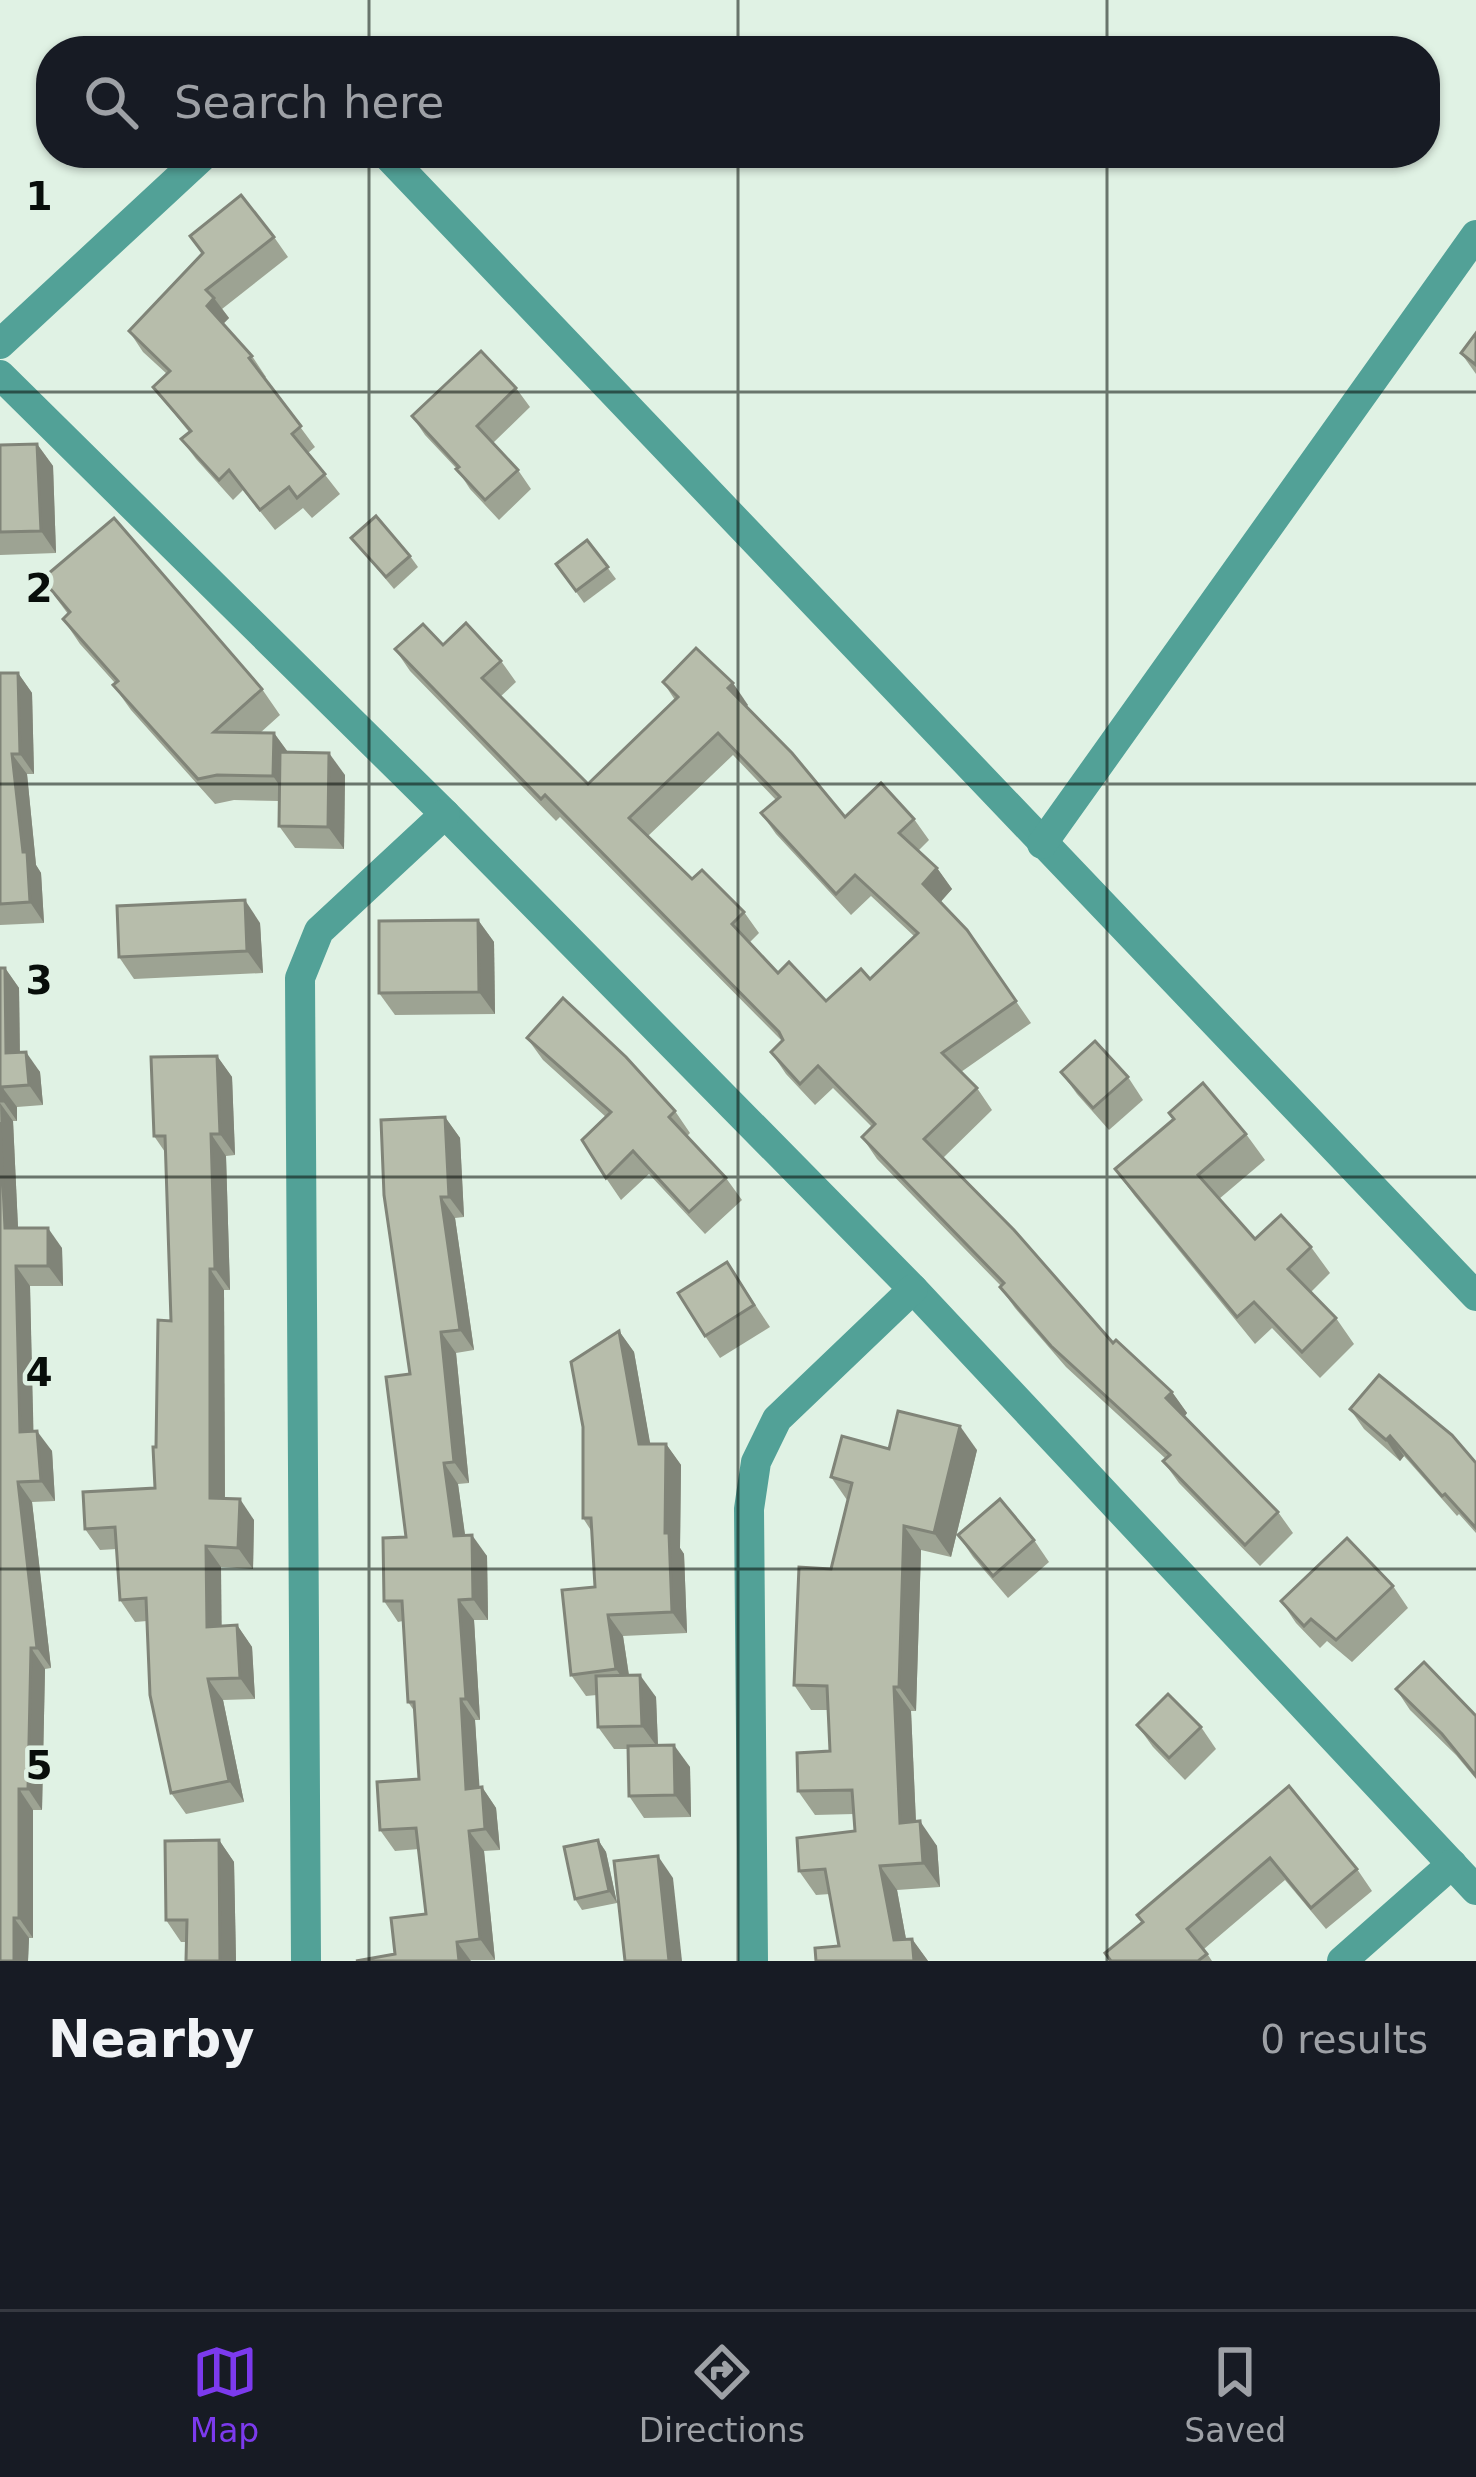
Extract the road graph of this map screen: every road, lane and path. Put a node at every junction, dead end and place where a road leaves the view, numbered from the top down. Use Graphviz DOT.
graph roads {
  1 [pos="190,168"];
  2 [pos="399,168"];
  3 [pos="1476,235"];
  4 [pos="0,344"];
  5 [pos="0,375"];
  6 [pos="445,814"];
  7 [pos="1042,844"];
  8 [pos="913,1289"];
  9 [pos="1476,1295"];
  10 [pos="1452,1864"];
  11 [pos="1476,1890"];
  12 [pos="306,1961"];
  13 [pos="753,1961"];
  14 [pos="1342,1961"];
  1 -- 4 [label="street"];
  2 -- 7 [label="street"];
  3 -- 7 [label="street"];
  5 -- 6 [label="street"];
  6 -- 8 [label="street"];
  6 -- 12 [label="street"];
  7 -- 9 [label="street"];
  8 -- 10 [label="street"];
  8 -- 13 [label="street"];
  10 -- 11 [label="street"];
  10 -- 14 [label="street"];
}
